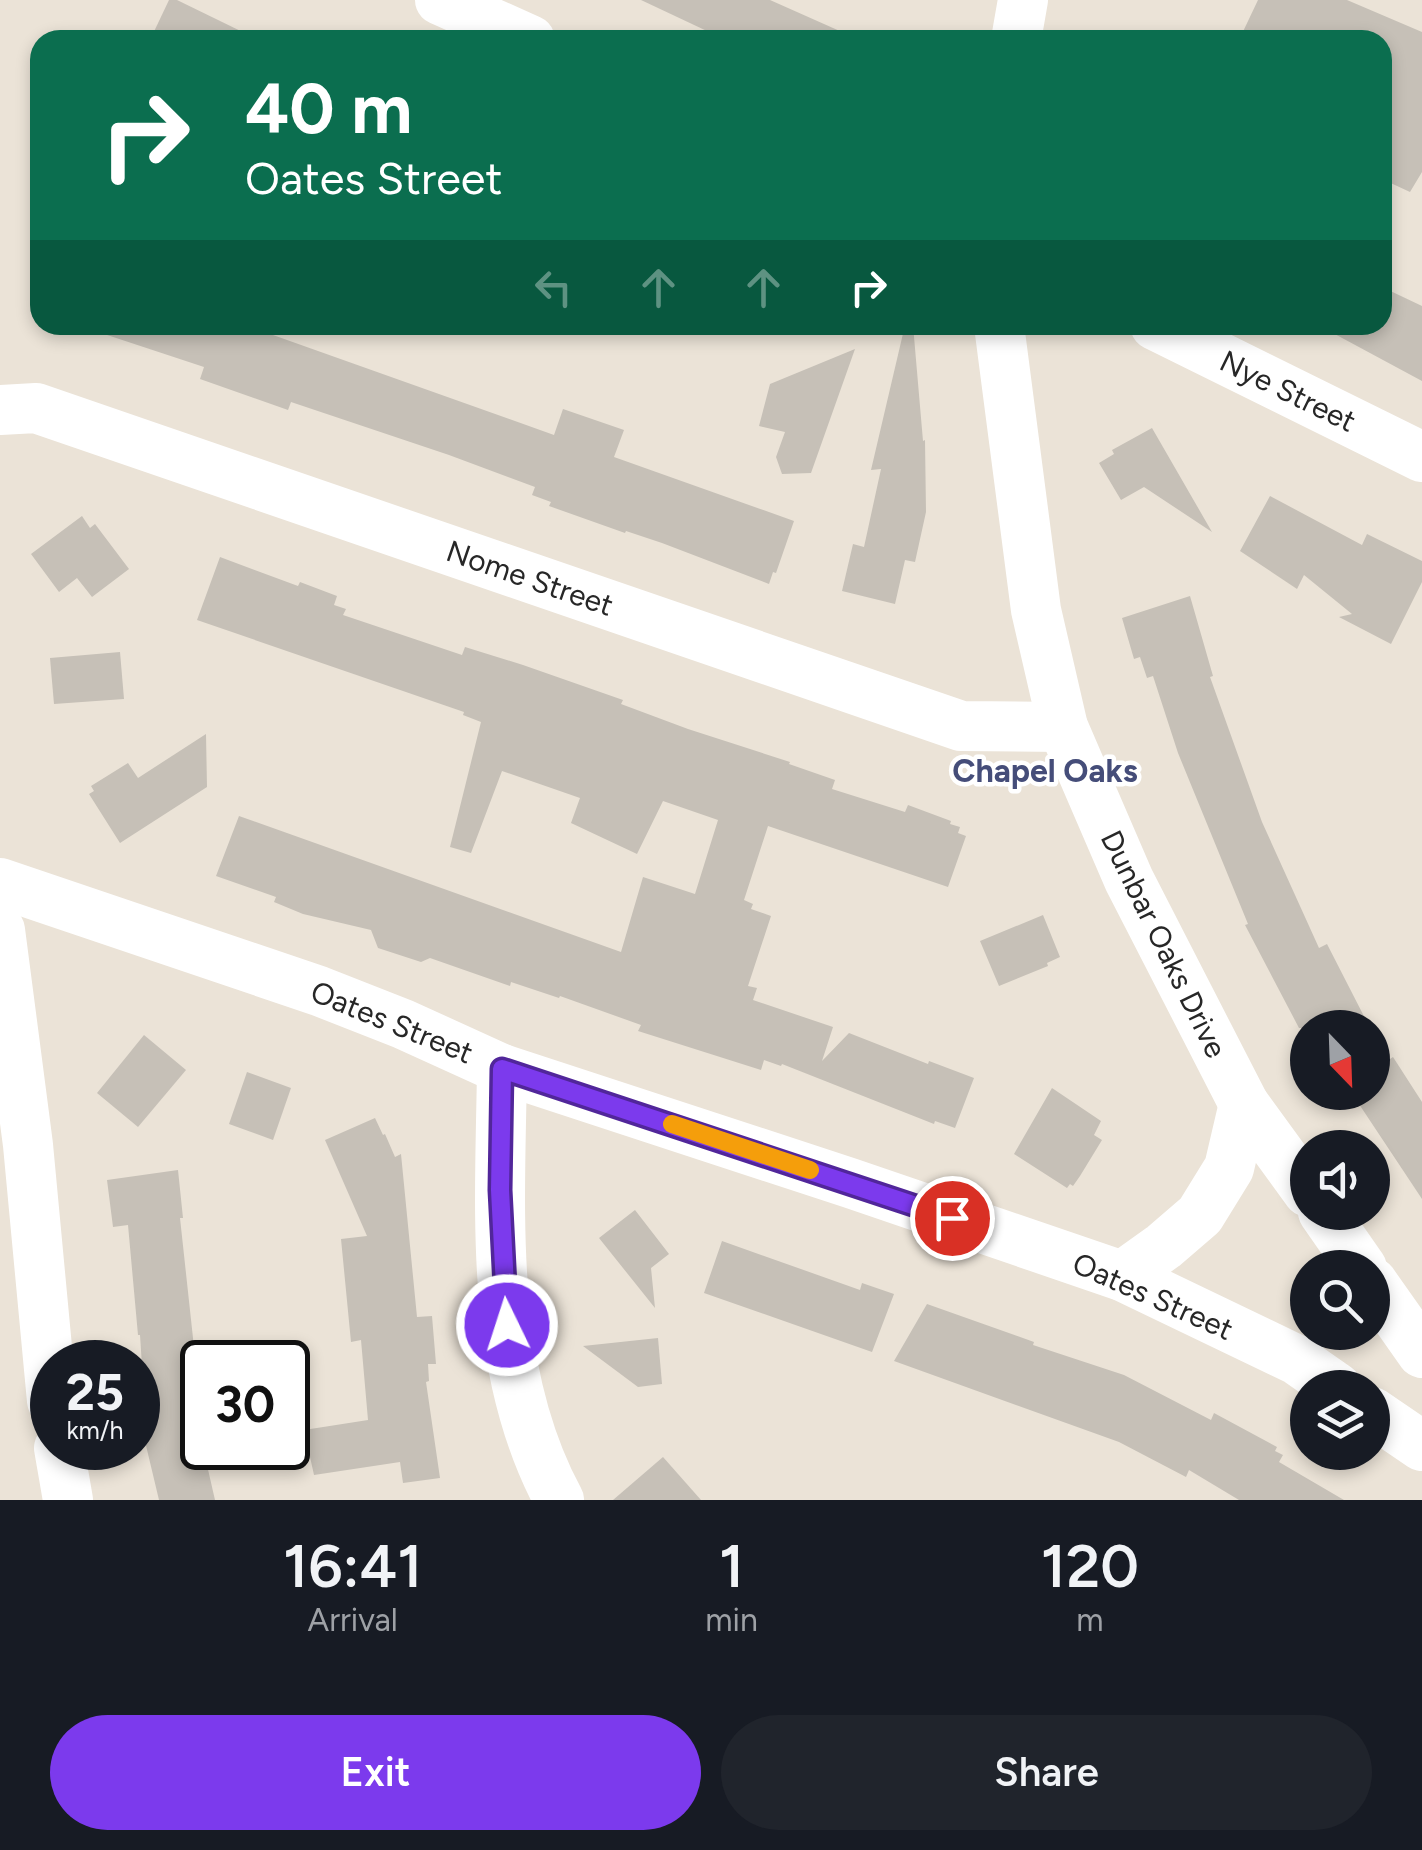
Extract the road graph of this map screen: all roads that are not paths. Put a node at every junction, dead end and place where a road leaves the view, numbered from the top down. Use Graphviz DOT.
graph roads {
  1 [pos="440,0"];
  2 [pos="1022,0"];
  3 [pos="508,30"];
  4 [pos="1018,30"];
  5 [pos="1000,335"];
  6 [pos="1174,335"];
  7 [pos="0,410"];
  8 [pos="1422,457"];
  9 [pos="1063,727"];
  10 [pos="0,884"];
  11 [pos="0,930"];
  12 [pos="502,1069"];
  13 [pos="1244,1104"];
  14 [pos="14,1146"];
  15 [pos="1290,1167"];
  16 [pos="1122,1276"];
  17 [pos="1390,1308"];
  18 [pos="43,1340"];
  19 [pos="1422,1353"];
  20 [pos="1311,1370"];
  21 [pos="1390,1424"];
  22 [pos="1422,1446"];
  23 [pos="63,1470"];
  24 [pos="68,1500"];
  25 [pos="559,1500"];
  1 -- 3 [label="street"];
  2 -- 4 [label="street"];
  5 -- 9 [label="street, Dunbar Oaks Drive"];
  6 -- 8 [label="street, Nye Street"];
  7 -- 9 [label="street, Nome Street"];
  9 -- 13 [label="street, Dunbar Oaks Drive"];
  10 -- 12 [label="street, Oates Street"];
  11 -- 14 [label="street"];
  12 -- 16 [label="street, Oates Street"];
  12 -- 25 [label="street"];
  13 -- 15 [label="street, Dunbar Oaks Drive"];
  13 -- 16 [label="street"];
  14 -- 18 [label="street"];
  16 -- 20 [label="street, Oates Street"];
  17 -- 19 [label="street"];
  21 -- 22 [label="street"];
  23 -- 24 [label="street"];
}
